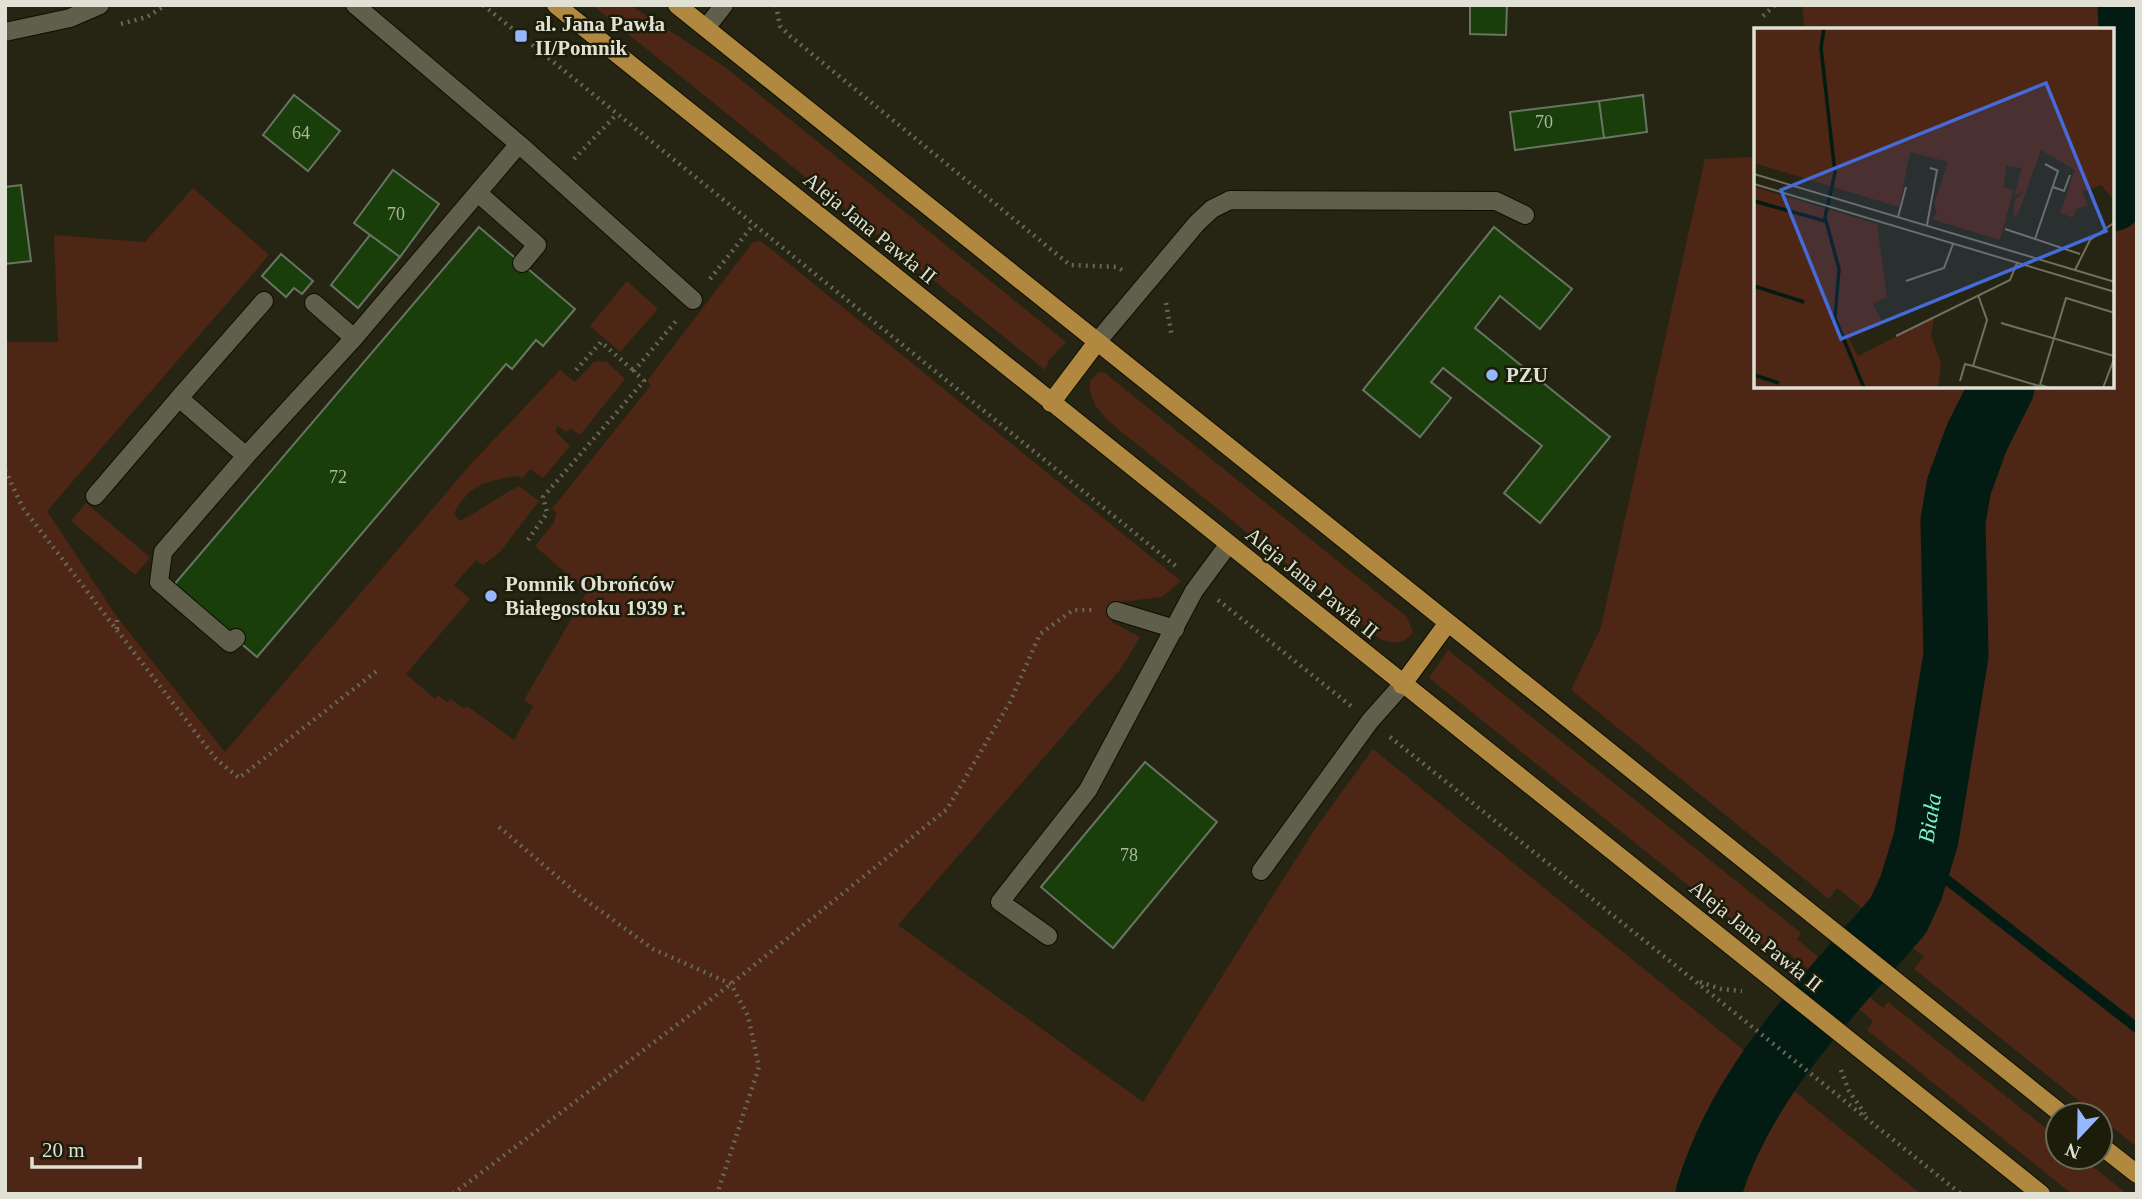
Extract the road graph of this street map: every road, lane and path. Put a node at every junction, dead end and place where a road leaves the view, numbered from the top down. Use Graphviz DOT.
graph roads {
  1 [pos="100,5"];
  2 [pos="355,5"];
  3 [pos="483,5"];
  4 [pos="556,5"];
  5 [pos="677,5"];
  6 [pos="724,5"];
  7 [pos="776,5"];
  8 [pos="1774,5"];
  9 [pos="1763,16"];
  10 [pos="706,28"];
  11 [pos="5,33"];
  12 [pos="617,114"];
  13 [pos="519,144"];
  14 [pos="556,177"];
  15 [pos="478,192"];
  16 [pos="1525,215"];
  17 [pos="753,225"];
  18 [pos="522,263"];
  19 [pos="1145,287"];
  20 [pos="693,300"];
  21 [pos="264,301"];
  22 [pos="314,303"];
  23 [pos="1172,337"];
  24 [pos="354,338"];
  25 [pos="1097,342"];
  26 [pos="576,370"];
  27 [pos="635,371"];
  28 [pos="180,398"];
  29 [pos="1051,403"];
  30 [pos="246,456"];
  31 [pos="5,470"];
  32 [pos="95,496"];
  33 [pos="528,540"];
  34 [pos="1228,545"];
  35 [pos="1199,585"];
  36 [pos="1116,611"];
  37 [pos="117,617"];
  38 [pos="1447,624"];
  39 [pos="1175,629"];
  40 [pos="117,630"];
  41 [pos="236,638"];
  42 [pos="378,670"];
  43 [pos="1402,685"];
  44 [pos="1370,721"];
  45 [pos="499,827"];
  46 [pos="1261,871"];
  47 [pos="1048,936"];
  48 [pos="1695,980"];
  49 [pos="731,984"];
  50 [pos="1750,994"];
  51 [pos="1839,1065"];
  52 [pos="2046,1101"];
  53 [pos="1869,1121"];
  54 [pos="2114,1156"];
  55 [pos="2137,1174"];
  56 [pos="715,1193"];
  57 [pos="453,1194"];
  58 [pos="1961,1194"];
  59 [pos="2041,1194"];
  1 -- 11 [label="street"];
  2 -- 13 [label="street"];
  3 -- 12 [label="path"];
  4 -- 29 [label="main road, Aleja Jana Pawła II"];
  5 -- 10 [label="main road"];
  6 -- 10 [label="street"];
  7 -- 19 [label="path"];
  8 -- 9 [label="path"];
  10 -- 25 [label="main road"];
  12 -- 14 [label="path"];
  12 -- 17 [label="path"];
  13 -- 14 [label="street"];
  13 -- 15 [label="street"];
  14 -- 20 [label="street"];
  15 -- 18 [label="street"];
  15 -- 24 [label="street"];
  16 -- 19 [label="street"];
  17 -- 20 [label="path"];
  17 -- 35 [label="path"];
  19 -- 23 [label="path"];
  19 -- 25 [label="street"];
  20 -- 27 [label="path"];
  21 -- 28 [label="street"];
  22 -- 24 [label="street"];
  24 -- 30 [label="street"];
  25 -- 29 [label="main road"];
  25 -- 38 [label="main road"];
  26 -- 27 [label="path"];
  27 -- 33 [label="path"];
  28 -- 30 [label="street"];
  28 -- 32 [label="street"];
  29 -- 34 [label="main road, Aleja Jana Pawła II"];
  30 -- 41 [label="street"];
  31 -- 40 [label="path"];
  34 -- 35 [label="street"];
  34 -- 43 [label="main road, Aleja Jana Pawła II"];
  35 -- 39 [label="street"];
  35 -- 44 [label="path"];
  36 -- 39 [label="street"];
  36 -- 49 [label="path"];
  37 -- 40 [label="path"];
  38 -- 43 [label="main road"];
  38 -- 52 [label="main road"];
  39 -- 47 [label="street"];
  40 -- 42 [label="path"];
  43 -- 44 [label="street"];
  43 -- 59 [label="main road, Aleja Jana Pawła II"];
  44 -- 46 [label="street"];
  44 -- 48 [label="path"];
  45 -- 49 [label="path"];
  48 -- 50 [label="path"];
  48 -- 53 [label="path"];
  49 -- 56 [label="path"];
  49 -- 57 [label="path"];
  51 -- 53 [label="path"];
  53 -- 58 [label="path"];
  54 -- 55 [label="main road"];
}
